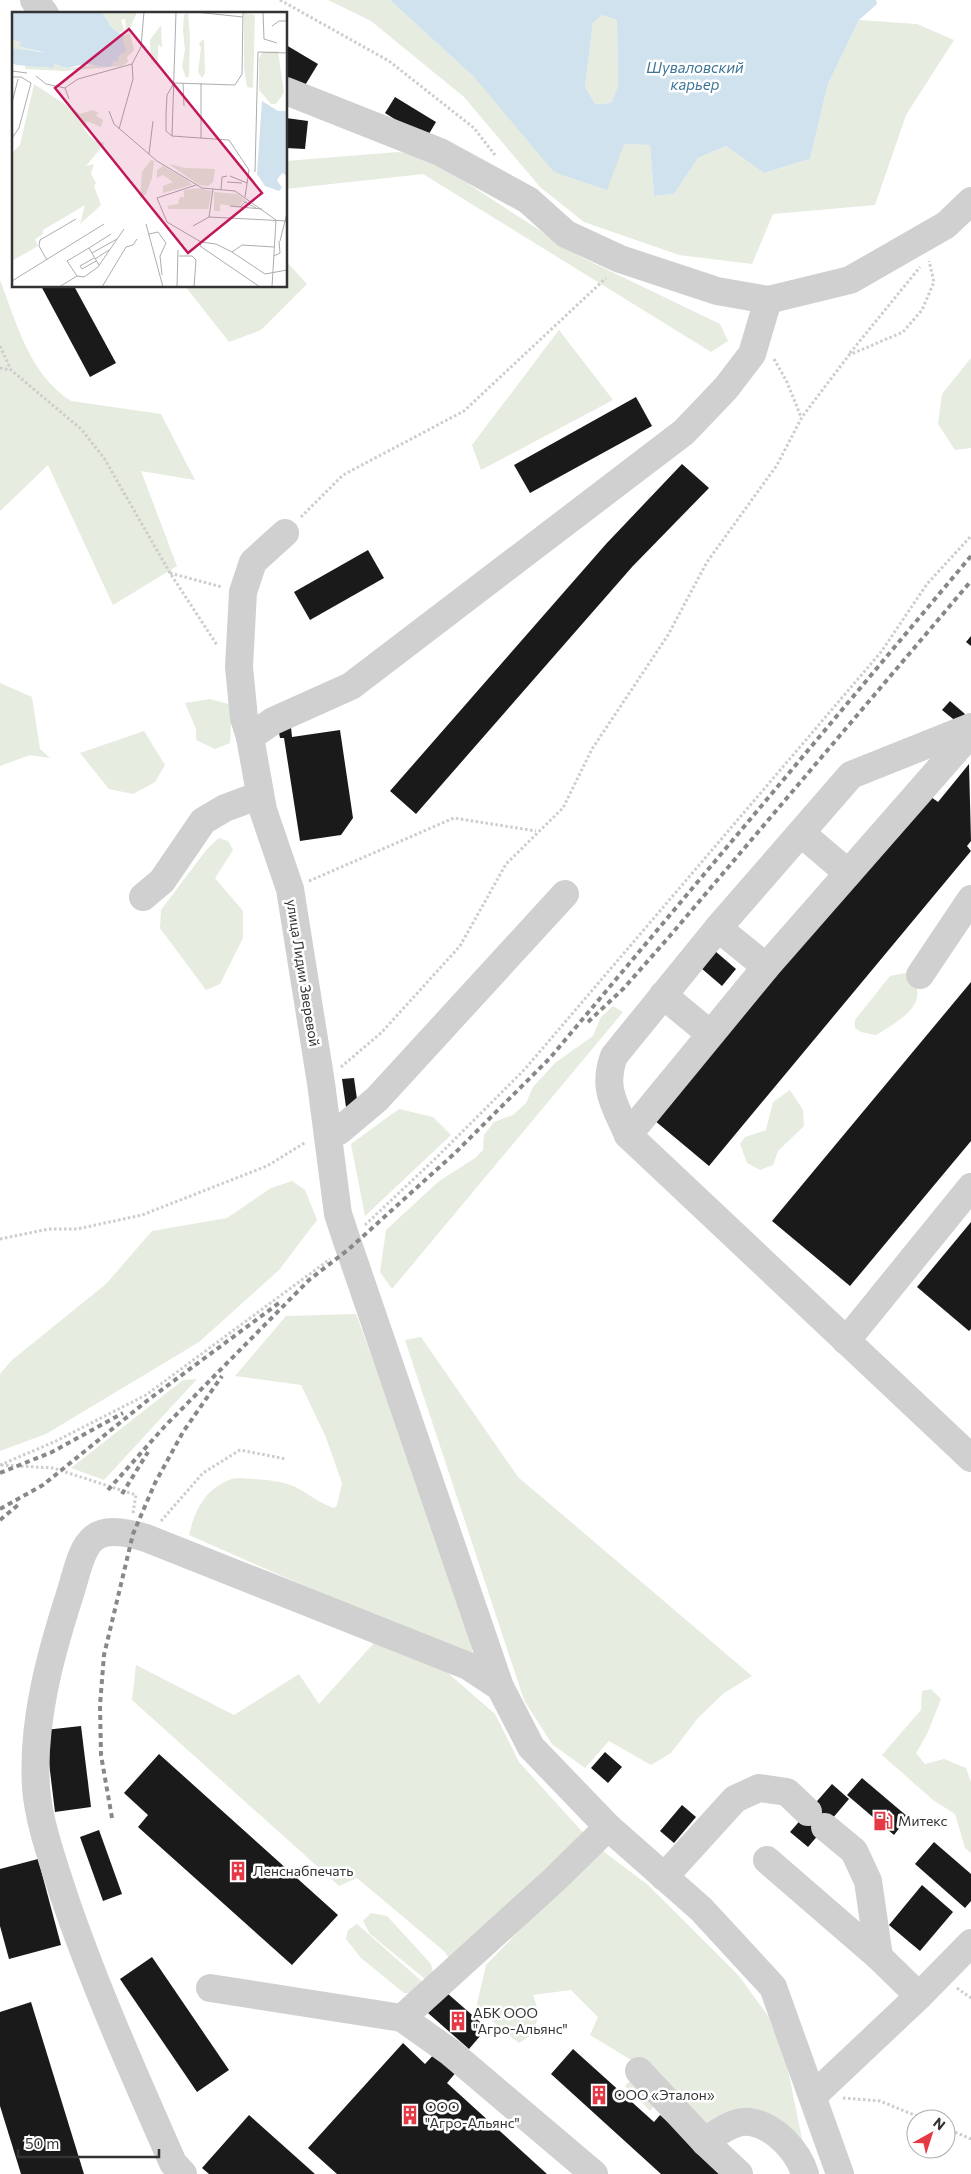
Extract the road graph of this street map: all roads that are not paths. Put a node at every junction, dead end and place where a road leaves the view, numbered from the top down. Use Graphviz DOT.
graph roads {
  1 [pos="34,0"];
  2 [pos="43,12"];
  3 [pos="288,91"];
  4 [pos="971,201"];
  5 [pos="768,300"];
  6 [pos="285,533"];
  7 [pos="971,727"];
  8 [pos="971,733"];
  9 [pos="250,737"];
  10 [pos="260,795"];
  11 [pos="801,833"];
  12 [pos="848,873"];
  13 [pos="564,894"];
  14 [pos="143,897"];
  15 [pos="971,899"];
  16 [pos="718,928"];
  17 [pos="766,967"];
  18 [pos="920,974"];
  19 [pos="664,995"];
  20 [pos="710,1034"];
  21 [pos="328,1134"];
  22 [pos="628,1135"];
  23 [pos="971,1187"];
  24 [pos="846,1341"];
  25 [pos="971,1458"];
  26 [pos="500,1687"];
  27 [pos="608,1827"];
  28 [pos="767,1860"];
  29 [pos="664,1878"];
  30 [pos="971,1943"];
  31 [pos="880,1957"];
  32 [pos="210,1988"];
  33 [pos="920,1996"];
  34 [pos="402,2018"];
  35 [pos="638,2071"];
  36 [pos="814,2095"];
  37 [pos="704,2142"];
  38 [pos="172,2170"];
  39 [pos="594,2174"];
  40 [pos="739,2174"];
  41 [pos="805,2174"];
  42 [pos="840,2174"];
  1 -- 2 [label="street"];
  3 -- 5 [label="street"];
  4 -- 5 [label="street"];
  5 -- 9 [label="street"];
  6 -- 9 [label="street, улица Лидии Зверевой"];
  7 -- 11 [label="street"];
  8 -- 12 [label="street"];
  9 -- 10 [label="street, улица Лидии Зверевой"];
  10 -- 14 [label="street"];
  10 -- 21 [label="street, улица Лидии Зверевой"];
  11 -- 12 [label="street"];
  11 -- 16 [label="street"];
  12 -- 17 [label="street"];
  13 -- 21 [label="street"];
  15 -- 18 [label="street"];
  16 -- 17 [label="street"];
  16 -- 19 [label="street"];
  17 -- 20 [label="street"];
  19 -- 20 [label="street"];
  19 -- 22 [label="street"];
  20 -- 22 [label="street"];
  21 -- 26 [label="street, улица Лидии Зверевой"];
  22 -- 24 [label="street"];
  23 -- 24 [label="street"];
  24 -- 25 [label="street"];
  26 -- 27 [label="street, улица Лидии Зверевой"];
  26 -- 38 [label="street"];
  27 -- 29 [label="street, улица Лидии Зверевой"];
  27 -- 34 [label="street"];
  28 -- 31 [label="street"];
  29 -- 31 [label="street"];
  29 -- 36 [label="street, улица Лидии Зверевой"];
  30 -- 33 [label="street"];
  31 -- 33 [label="street"];
  32 -- 34 [label="street"];
  33 -- 36 [label="street"];
  34 -- 39 [label="street"];
  35 -- 37 [label="street"];
  36 -- 42 [label="street, улица Лидии Зверевой"];
  37 -- 40 [label="street"];
  37 -- 41 [label="street"];
}
